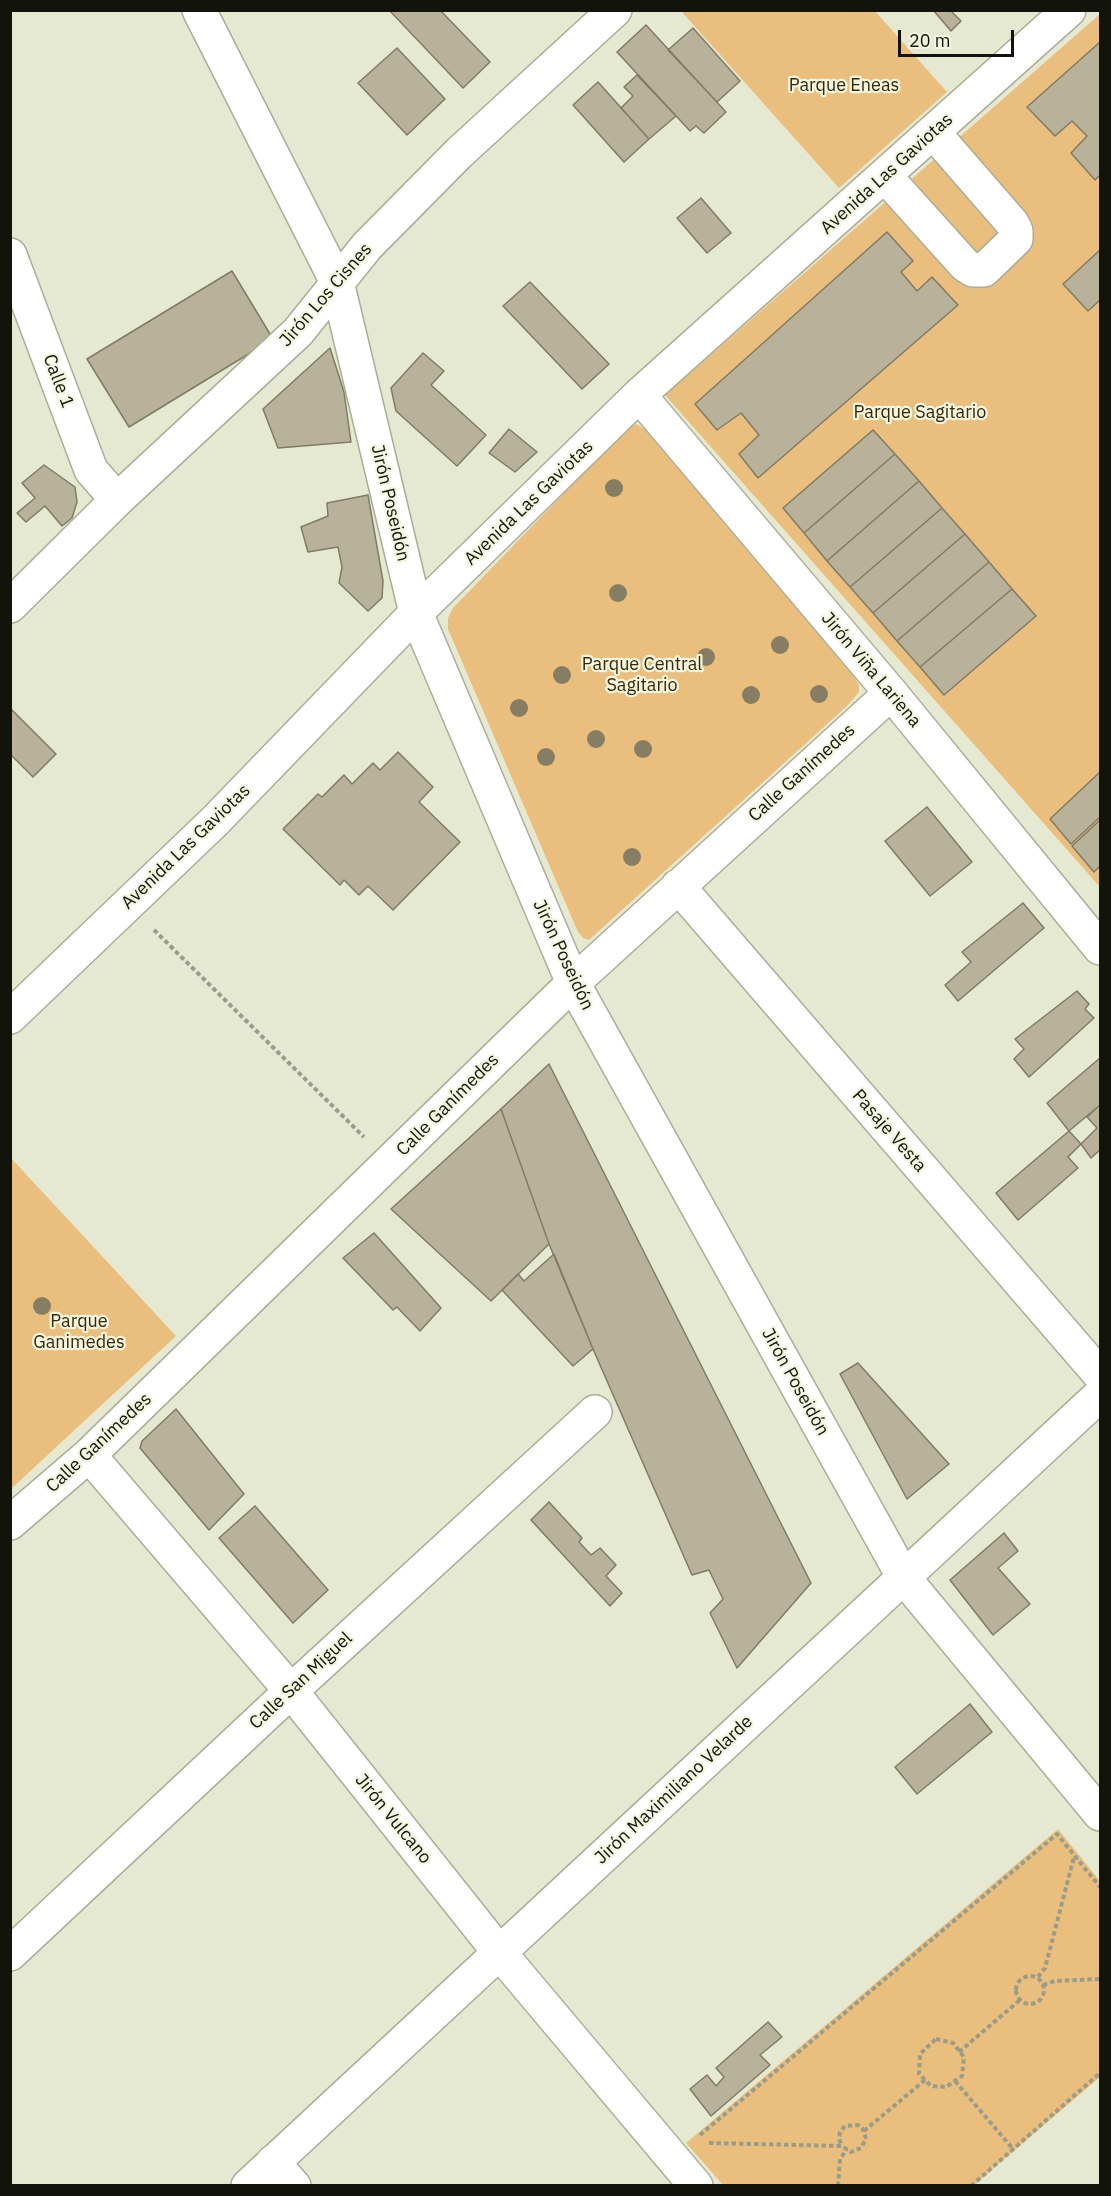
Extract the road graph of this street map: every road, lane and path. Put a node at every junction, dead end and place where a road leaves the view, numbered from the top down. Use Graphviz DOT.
graph roads {
  1 [pos="200,10"];
  2 [pos="615,10"];
  3 [pos="1069,10"];
  4 [pos="933,132"];
  5 [pos="885,176"];
  6 [pos="10,255"];
  7 [pos="337,282"];
  8 [pos="639,395"];
  9 [pos="117,501"];
  10 [pos="10,606"];
  11 [pos="416,613"];
  12 [pos="891,693"];
  13 [pos="678,886"];
  14 [pos="128,904"];
  15 [pos="1101,948"];
  16 [pos="573,983"];
  17 [pos="10,1017"];
  18 [pos="390,1163"];
  19 [pos="1101,1375"];
  20 [pos="1101,1395"];
  21 [pos="595,1412"];
  22 [pos="89,1455"];
  23 [pos="10,1523"];
  24 [pos="903,1578"];
  25 [pos="291,1690"];
  26 [pos="1101,1814"];
  27 [pos="1074,1857"];
  28 [pos="1101,1887"];
  29 [pos="500,1953"];
  30 [pos="10,1954"];
  31 [pos="1038,1977"];
  32 [pos="1101,1979"];
  33 [pos="1043,1985"];
  34 [pos="1020,2000"];
  35 [pos="959,2052"];
  36 [pos="1101,2073"];
  37 [pos="925,2080"];
  38 [pos="954,2081"];
  39 [pos="863,2132"];
  40 [pos="700,2135"];
  41 [pos="702,2143"];
  42 [pos="842,2146"];
  43 [pos="847,2149"];
  44 [pos="1013,2149"];
  45 [pos="284,2174"];
  46 [pos="248,2186"];
  47 [pos="696,2186"];
  48 [pos="838,2186"];
  49 [pos="971,2186"];
  1 -- 7 [label="street, Jirón Poseidón"];
  2 -- 7 [label="street, Jirón Los Cisnes"];
  3 -- 4 [label="street, Avenida Las Gaviotas"];
  4 -- 5 [label="street, Avenida Las Gaviotas"];
  4 -- 5 [label="street"];
  5 -- 8 [label="street, Avenida Las Gaviotas"];
  6 -- 9 [label="street, Calle 1"];
  7 -- 9 [label="street, Jirón Los Cisnes"];
  7 -- 11 [label="street, Jirón Poseidón"];
  8 -- 11 [label="street, Avenida Las Gaviotas"];
  8 -- 12 [label="street, Jirón Viña Lariena"];
  9 -- 10 [label="street, Jirón Los Cisnes"];
  11 -- 14 [label="street, Avenida Las Gaviotas"];
  11 -- 16 [label="street, Jirón Poseidón"];
  12 -- 13 [label="street, Calle Ganímedes"];
  12 -- 15 [label="street, Jirón Viña Lariena"];
  13 -- 16 [label="street, Calle Ganímedes"];
  13 -- 19 [label="street, Pasaje Vesta"];
  14 -- 17 [label="street, Avenida Las Gaviotas"];
  14 -- 18 [label="path"];
  16 -- 18 [label="street, Calle Ganímedes"];
  16 -- 24 [label="street, Jirón Poseidón"];
  18 -- 22 [label="street, Calle Ganímedes"];
  20 -- 24 [label="street, Jirón Maximiliano Velarde"];
  21 -- 25 [label="street, Calle San Miguel"];
  22 -- 23 [label="street, Calle Ganímedes"];
  22 -- 25 [label="street, Jirón Vulcano"];
  24 -- 26 [label="street, Jirón Poseidón"];
  24 -- 29 [label="street, Jirón Maximiliano Velarde"];
  25 -- 29 [label="street, Jirón Vulcano"];
  25 -- 30 [label="street, Calle San Miguel"];
  27 -- 28 [label="path"];
  27 -- 31 [label="path"];
  27 -- 40 [label="path"];
  29 -- 45 [label="street, Jirón Maximiliano Velarde"];
  29 -- 47 [label="street, Jirón Vulcano"];
  31 -- 33 [label="path"];
  31 -- 34 [label="path"];
  32 -- 33 [label="path"];
  33 -- 34 [label="path"];
  34 -- 35 [label="path"];
  35 -- 37 [label="path"];
  35 -- 38 [label="path"];
  36 -- 44 [label="path"];
  37 -- 38 [label="path"];
  37 -- 39 [label="path"];
  38 -- 44 [label="path"];
  39 -- 42 [label="path"];
  39 -- 43 [label="path"];
  41 -- 42 [label="path"];
  42 -- 43 [label="path"];
  43 -- 48 [label="path"];
  44 -- 49 [label="path"];
  45 -- 46 [label="street, Jirón Maximiliano Velarde"];
}
